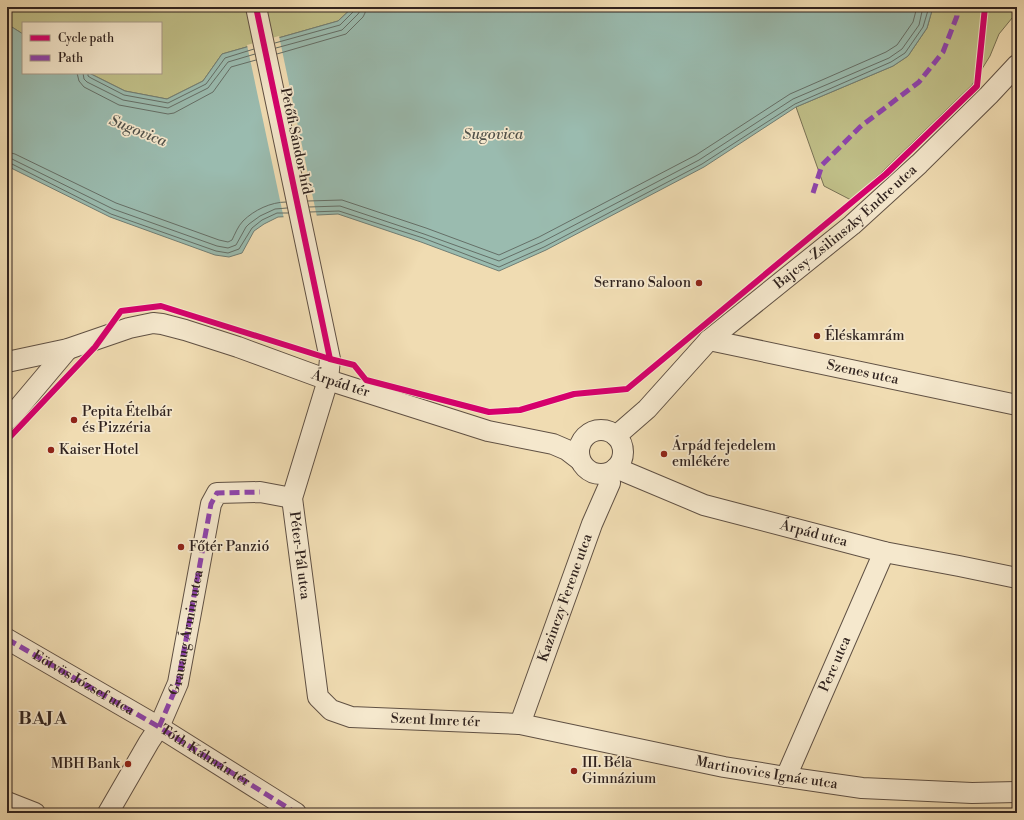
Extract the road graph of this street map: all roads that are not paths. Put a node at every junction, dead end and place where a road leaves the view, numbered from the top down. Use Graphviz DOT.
graph roads {
  1 [pos="256,7"];
  2 [pos="1017,65"];
  3 [pos="709,340"];
  4 [pos="68,349"];
  5 [pos="7,362"];
  6 [pos="328,380"];
  7 [pos="1017,405"];
  8 [pos="7,420"];
  9 [pos="600,435"];
  10 [pos="554,444"];
  11 [pos="580,460"];
  12 [pos="613,470"];
  13 [pos="292,498"];
  14 [pos="884,552"];
  15 [pos="1017,578"];
  16 [pos="7,639"];
  17 [pos="351,717"];
  18 [pos="520,724"];
  19 [pos="159,727"];
  20 [pos="786,777"];
  21 [pos="1017,792"];
  22 [pos="7,802"];
  23 [pos="35,813"];
  24 [pos="108,813"];
  25 [pos="296,813"];
  1 -- 6 [label="street, Petőfi Sándor híd"];
  2 -- 3 [label="street, Bajcsy-Zsilinszky Endre utca"];
  3 -- 7 [label="street, Szenes utca"];
  3 -- 9 [label="street, Bajcsy-Zsilinszky Endre utca"];
  4 -- 5 [label="street, Árpád tér"];
  4 -- 6 [label="street, Árpád tér"];
  4 -- 8 [label="street"];
  6 -- 10 [label="street, Árpád tér"];
  6 -- 13 [label="street, Péter-Pál utca"];
  9 -- 10 [label="street, Árpád tér"];
  9 -- 11 [label="street"];
  9 -- 12 [label="street"];
  10 -- 11 [label="street, Árpád tér"];
  11 -- 12 [label="street, Árpád tér"];
  12 -- 14 [label="street, Árpád utca"];
  12 -- 18 [label="street, Kazinczy Ferenc utca"];
  13 -- 17 [label="street, Péter-Pál utca"];
  13 -- 19 [label="street, Grauaug Ármin utca"];
  14 -- 15 [label="street, Árpád utca"];
  14 -- 20 [label="street, Perc utca"];
  16 -- 19 [label="street, Eötvös József utca"];
  17 -- 18 [label="street, Szent Imre tér"];
  18 -- 20 [label="street, Martinovics Ignác utca"];
  19 -- 24 [label="street, Tóth Kálmán tér"];
  19 -- 25 [label="street, Tóth Kálmán tér"];
  20 -- 21 [label="street, Martinovics Ignác utca"];
  22 -- 23 [label="street"];
}
